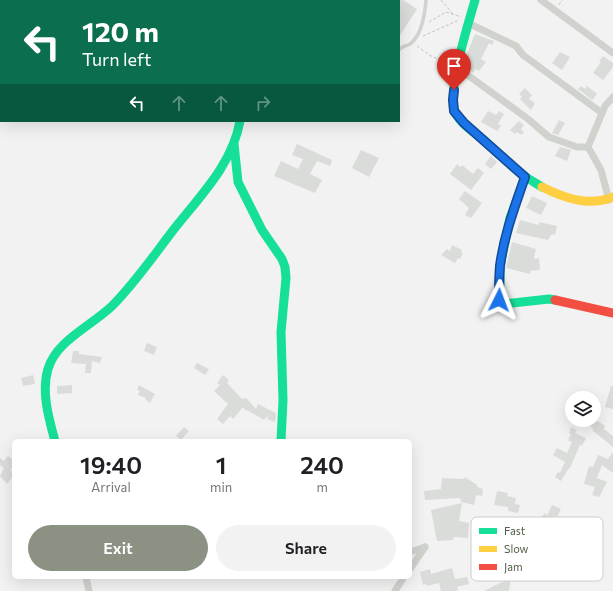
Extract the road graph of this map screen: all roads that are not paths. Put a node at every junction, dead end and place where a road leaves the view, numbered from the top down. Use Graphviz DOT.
graph roads {
  1 [pos="426,0"];
  2 [pos="475,0"];
  3 [pos="541,0"];
  4 [pos="469,23"];
  5 [pos="400,49"];
  6 [pos="613,53"];
  7 [pos="458,68"];
  8 [pos="613,97"];
  9 [pos="602,113"];
  10 [pos="240,122"];
  11 [pos="234,144"];
  12 [pos="588,147"];
  13 [pos="525,177"];
  14 [pos="611,198"];
  15 [pos="613,313"];
  16 [pos="55,439"];
  17 [pos="281,439"];
  18 [pos="412,551"];
  19 [pos="412,565"];
  20 [pos="86,579"];
  21 [pos="403,579"];
  22 [pos="89,591"];
  23 [pos="395,591"];
  1 -- 5 [label="lane"];
  2 -- 4 [label="street"];
  3 -- 6 [label="street"];
  4 -- 7 [label="street"];
  4 -- 9 [label="street"];
  7 -- 12 [label="street"];
  7 -- 13 [label="street"];
  8 -- 9 [label="street"];
  9 -- 12 [label="street"];
  10 -- 11 [label="street"];
  11 -- 16 [label="street"];
  11 -- 17 [label="street"];
  12 -- 14 [label="street"];
  13 -- 14 [label="street"];
  13 -- 15 [label="street"];
  18 -- 19 [label="street"];
  20 -- 22 [label="street"];
  21 -- 23 [label="street"];
}
